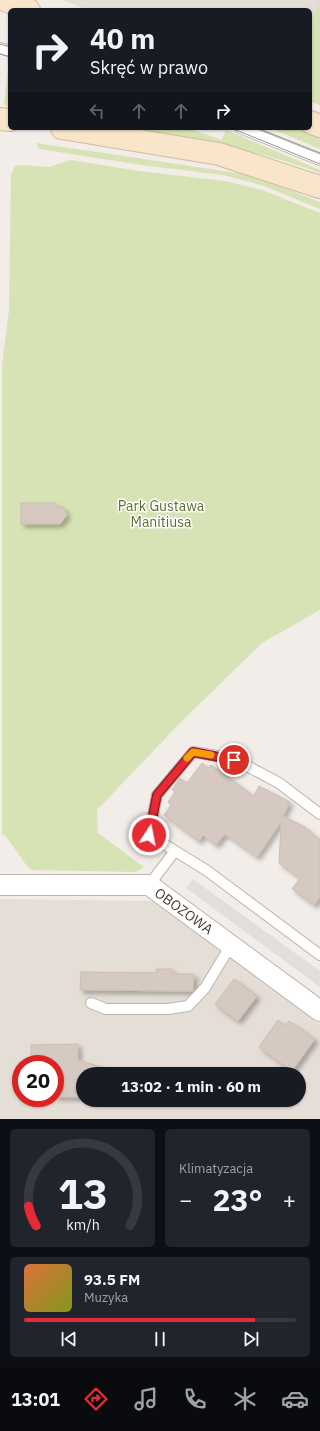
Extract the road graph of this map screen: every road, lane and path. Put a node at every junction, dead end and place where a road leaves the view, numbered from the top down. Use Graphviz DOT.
graph roads {
  1 [pos="5,0"];
  2 [pos="24,8"];
  3 [pos="74,130"];
  4 [pos="245,130"];
  5 [pos="320,160"];
  6 [pos="320,187"];
  7 [pos="320,814"];
  8 [pos="175,851"];
  9 [pos="0,885"];
  10 [pos="149,885"];
  11 [pos="231,946"];
  12 [pos="320,955"];
  13 [pos="91,1002"];
  14 [pos="320,1011"];
  1 -- 2 [label="main road"];
  3 -- 6 [label="main road"];
  4 -- 5 [label="lane"];
  7 -- 8 [label="lane"];
  8 -- 10 [label="lane"];
  8 -- 12 [label="lane"];
  9 -- 10 [label="street, OBOZOWA"];
  10 -- 11 [label="street, OBOZOWA"];
  11 -- 13 [label="lane"];
  11 -- 14 [label="street, OBOZOWA"];
}
